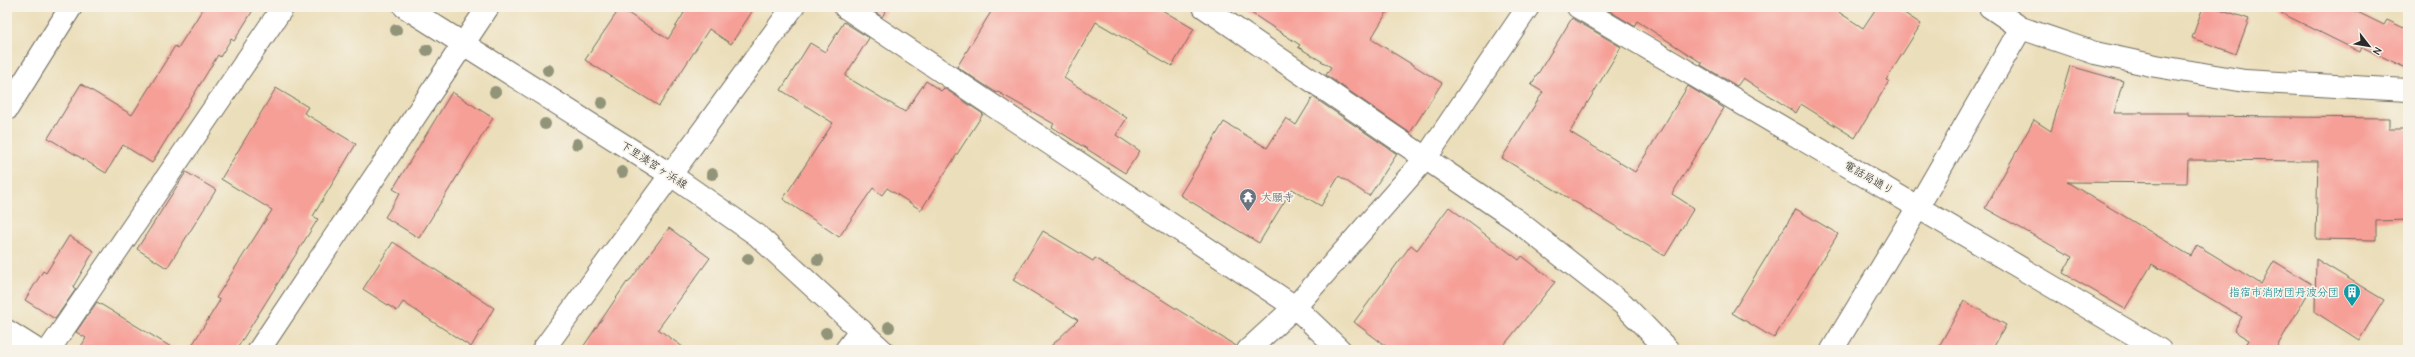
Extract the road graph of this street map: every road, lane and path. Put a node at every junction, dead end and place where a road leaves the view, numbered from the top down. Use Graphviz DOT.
graph roads {
  1 [pos="71,7"];
  2 [pos="283,7"];
  3 [pos="405,7"];
  4 [pos="488,7"];
  5 [pos="793,7"];
  6 [pos="845,7"];
  7 [pos="1204,7"];
  8 [pos="1528,7"];
  9 [pos="1578,7"];
  10 [pos="1990,7"];
  11 [pos="2021,28"];
  12 [pos="463,44"];
  13 [pos="2408,90"];
  14 [pos="7,110"];
  15 [pos="1425,159"];
  16 [pos="671,175"];
  17 [pos="1918,207"];
  18 [pos="1295,306"];
  19 [pos="861,330"];
  20 [pos="7,331"];
  21 [pos="37,350"];
  22 [pos="49,350"];
  23 [pos="260,350"];
  24 [pos="543,350"];
  25 [pos="846,350"];
  26 [pos="882,350"];
  27 [pos="1248,350"];
  28 [pos="1340,350"];
  29 [pos="1668,350"];
  30 [pos="1832,350"];
  31 [pos="2160,350"];
  1 -- 14 [label="street"];
  2 -- 22 [label="street"];
  3 -- 12 [label="street, 下里湊宮ヶ浜線"];
  4 -- 12 [label="street"];
  5 -- 16 [label="street"];
  6 -- 18 [label="street"];
  7 -- 15 [label="street"];
  8 -- 15 [label="street"];
  9 -- 17 [label="street, 電話局通り"];
  10 -- 11 [label="street"];
  11 -- 13 [label="street"];
  11 -- 17 [label="street"];
  12 -- 16 [label="street, 下里湊宮ヶ浜線"];
  12 -- 23 [label="street"];
  15 -- 18 [label="street"];
  15 -- 29 [label="street"];
  16 -- 19 [label="street, 下里湊宮ヶ浜線"];
  16 -- 24 [label="street"];
  17 -- 30 [label="street"];
  17 -- 31 [label="street, 電話局通り"];
  18 -- 27 [label="street"];
  18 -- 28 [label="street"];
  19 -- 25 [label="street"];
  19 -- 26 [label="street, 下里湊宮ヶ浜線"];
  20 -- 21 [label="street"];
}
